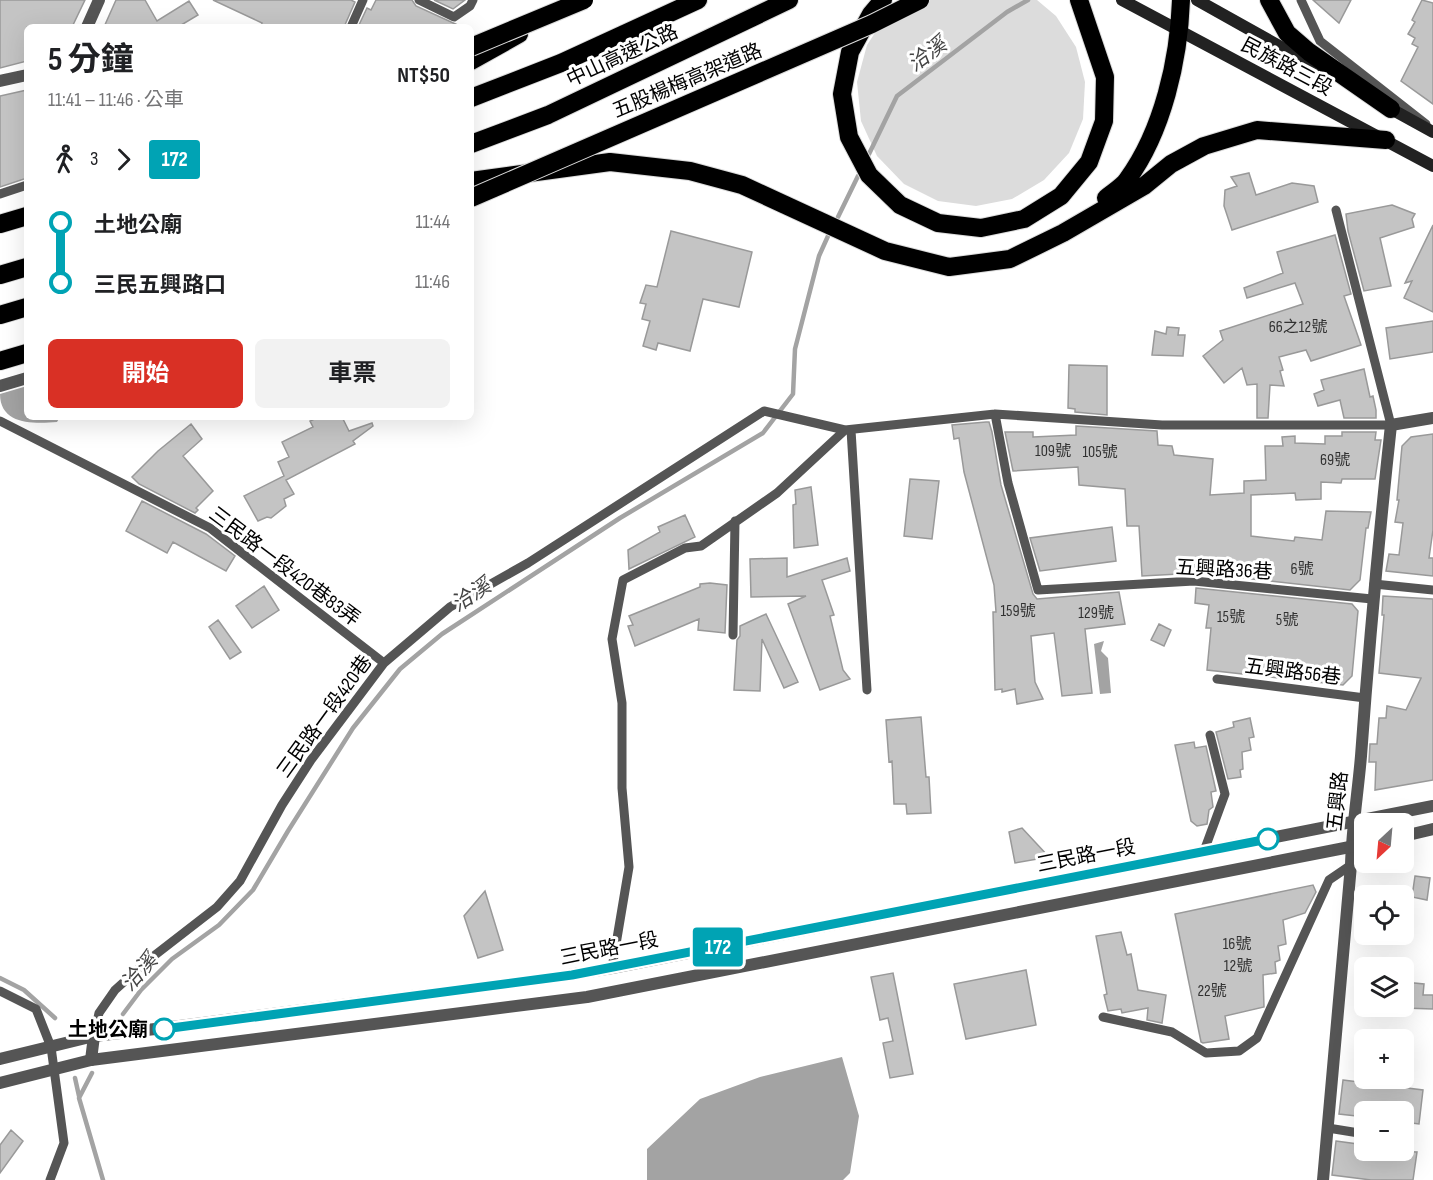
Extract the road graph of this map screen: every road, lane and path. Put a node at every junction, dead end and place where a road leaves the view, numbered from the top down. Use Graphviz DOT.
graph roads {
  1 [pos="99,0"];
  2 [pos="363,0"];
  3 [pos="419,0"];
  4 [pos="473,0"];
  5 [pos="583,0"];
  6 [pos="698,0"];
  7 [pos="789,0"];
  8 [pos="884,0"];
  9 [pos="920,0"];
  10 [pos="1078,0"];
  11 [pos="1122,0"];
  12 [pos="1181,0"];
  13 [pos="1197,0"];
  14 [pos="1269,0"];
  15 [pos="1300,0"];
  16 [pos="88,24"];
  17 [pos="352,24"];
  18 [pos="1180,30"];
  19 [pos="474,46"];
  20 [pos="474,58"];
  21 [pos="24,76"];
  22 [pos="0,81"];
  23 [pos="474,97"];
  24 [pos="1390,109"];
  25 [pos="1433,131"];
  26 [pos="1386,140"];
  27 [pos="474,143"];
  28 [pos="1433,166"];
  29 [pos="474,181"];
  30 [pos="24,186"];
  31 [pos="0,194"];
  32 [pos="474,197"];
  33 [pos="1336,210"];
  34 [pos="24,217"];
  35 [pos="0,224"];
  36 [pos="1063,233"];
  37 [pos="24,268"];
  38 [pos="0,275"];
  39 [pos="24,308"];
  40 [pos="0,315"];
  41 [pos="24,353"];
  42 [pos="0,361"];
  43 [pos="24,379"];
  44 [pos="0,386"];
  45 [pos="994,414"];
  46 [pos="1433,418"];
  47 [pos="0,422"];
  48 [pos="1391,425"];
  49 [pos="848,430"];
  50 [pos="735,521"];
  51 [pos="1374,584"];
  52 [pos="1433,590"];
  53 [pos="1372,599"];
  54 [pos="733,635"];
  55 [pos="384,663"];
  56 [pos="1216,679"];
  57 [pos="867,690"];
  58 [pos="1365,698"];
  59 [pos="1210,735"];
  60 [pos="1433,806"];
  61 [pos="1353,822"];
  62 [pos="1433,830"];
  63 [pos="1414,834"];
  64 [pos="1352,846"];
  65 [pos="1204,851"];
  66 [pos="1351,865"];
  67 [pos="612,968"];
  68 [pos="0,990"];
  69 [pos="1103,1017"];
  70 [pos="93,1036"];
  71 [pos="51,1047"];
  72 [pos="0,1059"];
  73 [pos="91,1060"];
  74 [pos="55,1069"];
  75 [pos="0,1083"];
  76 [pos="1328,1128"];
  77 [pos="1354,1132"];
  78 [pos="50,1180"];
  79 [pos="1323,1180"];
  1 -- 16 [label="street"];
  2 -- 17 [label="lane"];
  3 -- 4 [label="lane"];
  5 -- 19 [label="highway, bridge"];
  5 -- 20 [label="highway"];
  6 -- 23 [label="highway, 中山高速公路"];
  7 -- 27 [label="highway, 中山高速公路"];
  8 -- 10 [label="highway"];
  9 -- 32 [label="highway, 五股楊梅高架道路, bridge"];
  11 -- 18 [label="main road, 民族路三段"];
  12 -- 18 [label="highway"];
  13 -- 24 [label="main road, 民族路三段"];
  14 -- 24 [label="highway"];
  15 -- 25 [label="lane"];
  18 -- 26 [label="main road, 民族路三段"];
  18 -- 36 [label="highway"];
  21 -- 22 [label="street"];
  24 -- 25 [label="main road, 民族路三段"];
  26 -- 28 [label="main road, 民族路三段"];
  26 -- 36 [label="highway"];
  29 -- 36 [label="highway"];
  30 -- 31 [label="lane"];
  33 -- 48 [label="lane"];
  34 -- 35 [label="highway"];
  37 -- 38 [label="highway"];
  39 -- 40 [label="highway"];
  41 -- 42 [label="highway"];
  43 -- 44 [label="street"];
  45 -- 48 [label="lane, 三民路一段420巷"];
  45 -- 49 [label="lane, 三民路一段420巷"];
  45 -- 53 [label="lane, 五興路36巷"];
  46 -- 48 [label="street"];
  47 -- 55 [label="lane, 三民路一段420巷83弄"];
  48 -- 51 [label="street, 五興路"];
  49 -- 50 [label="lane"];
  49 -- 55 [label="lane, 三民路一段420巷"];
  49 -- 57 [label="lane"];
  50 -- 54 [label="lane"];
  50 -- 67 [label="lane"];
  51 -- 52 [label="lane"];
  51 -- 53 [label="street, 五興路"];
  53 -- 58 [label="street, 五興路"];
  55 -- 70 [label="lane, 三民路一段420巷"];
  56 -- 58 [label="lane, 五興路56巷"];
  58 -- 61 [label="street, 五興路"];
  59 -- 65 [label="lane"];
  60 -- 61 [label="street, 三民路一段"];
  61 -- 64 [label="street, 五興路"];
  61 -- 65 [label="street, 三民路一段"];
  62 -- 63 [label="street"];
  64 -- 66 [label="street, 五興路"];
  64 -- 73 [label="street"];
  65 -- 67 [label="street, 三民路一段"];
  66 -- 69 [label="lane"];
  66 -- 76 [label="street, 五興路"];
  67 -- 70 [label="street, 三民路一段"];
  68 -- 71 [label="lane"];
  70 -- 71 [label="street, 三民路一段"];
  70 -- 73 [label="street"];
  71 -- 72 [label="street, 三民路一段"];
  71 -- 74 [label="lane"];
  73 -- 74 [label="street"];
  74 -- 75 [label="street"];
  74 -- 78 [label="lane"];
  76 -- 77 [label="lane"];
  76 -- 79 [label="street, 五興路"];
}
